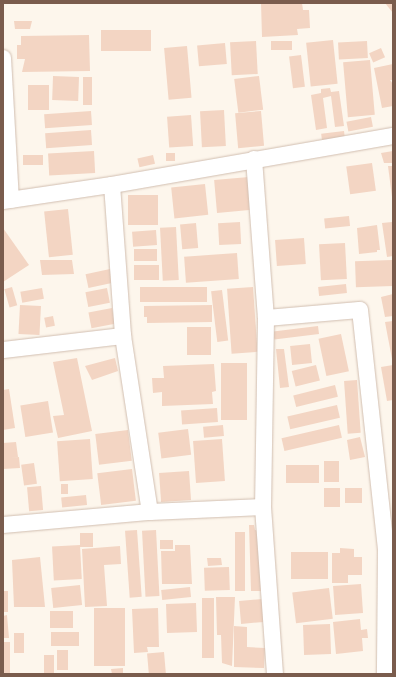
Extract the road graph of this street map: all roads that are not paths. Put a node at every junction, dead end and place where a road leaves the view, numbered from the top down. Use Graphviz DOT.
graph roads {
  1 [pos="3,58"];
  2 [pos="393,136"];
  3 [pos="254,159"];
  4 [pos="112,185"];
  5 [pos="7,201"];
  6 [pos="266,318"];
  7 [pos="123,336"];
  8 [pos="3,350"];
  9 [pos="263,507"];
  10 [pos="150,512"];
  11 [pos="3,525"];
  12 [pos="270,674"];
  13 [pos="275,674"];
  14 [pos="385,674"];
  1 -- 5 [label="street"];
  2 -- 3 [label="street"];
  3 -- 4 [label="street"];
  3 -- 6 [label="street"];
  4 -- 5 [label="street"];
  4 -- 7 [label="street"];
  6 -- 9 [label="street"];
  6 -- 14 [label="street"];
  7 -- 8 [label="street"];
  7 -- 10 [label="street"];
  9 -- 10 [label="street"];
  9 -- 13 [label="street"];
  10 -- 11 [label="street"];
  12 -- 13 [label="street"];
}
